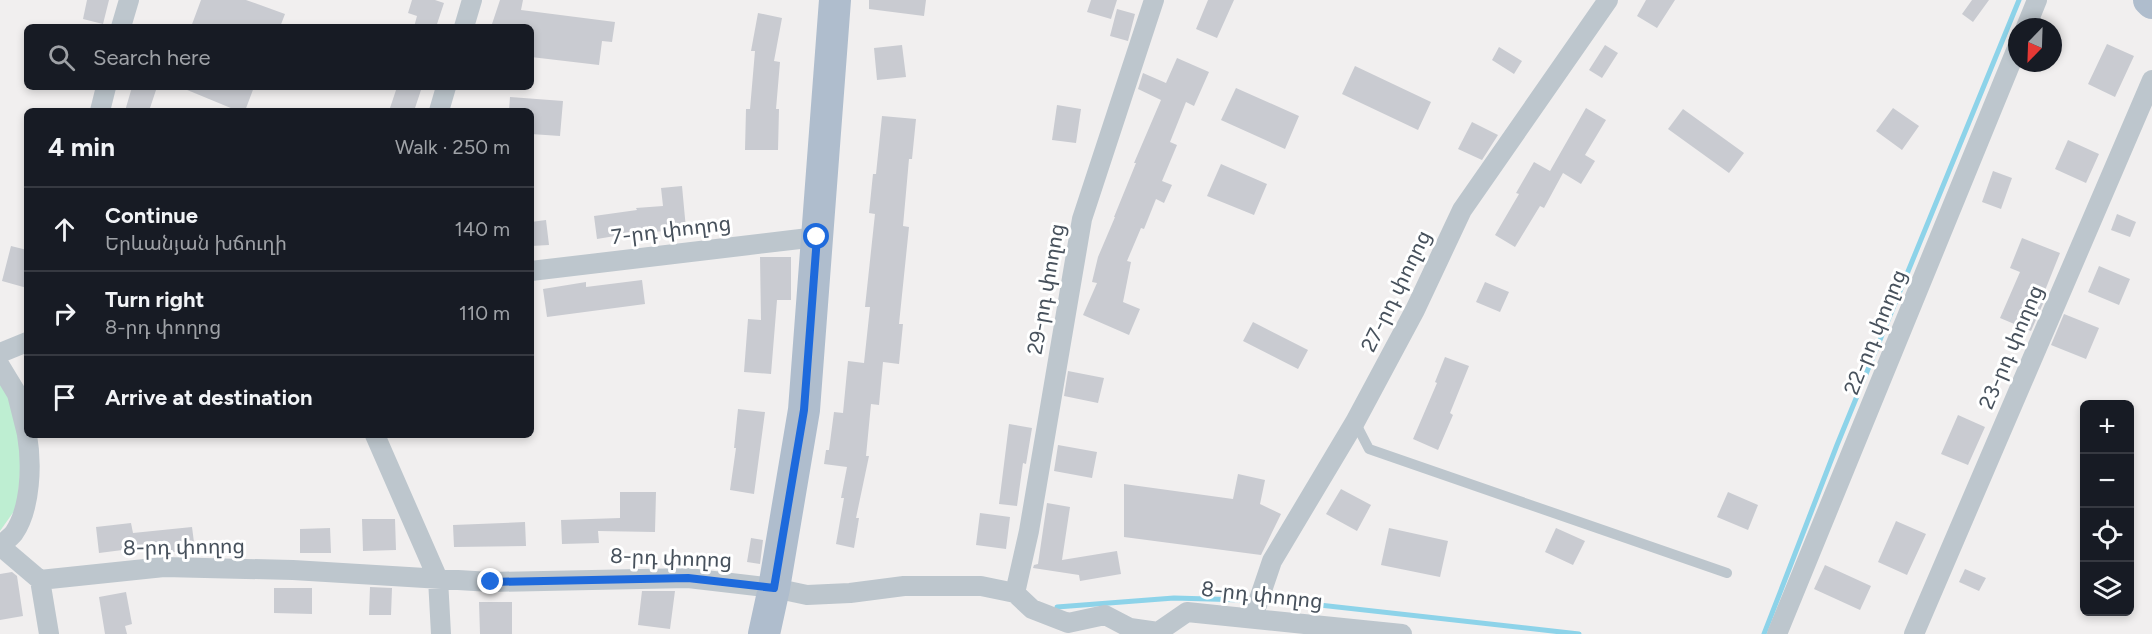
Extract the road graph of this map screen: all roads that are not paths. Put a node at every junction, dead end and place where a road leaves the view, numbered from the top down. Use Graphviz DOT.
graph roads {
  1 [pos="129,0"];
  2 [pos="472,0"];
  3 [pos="835,0"];
  4 [pos="1154,0"];
  5 [pos="1608,0"];
  6 [pos="2037,0"];
  7 [pos="2030,18"];
  8 [pos="123,24"];
  9 [pos="465,24"];
  10 [pos="2008,70"];
  11 [pos="2152,80"];
  12 [pos="105,90"];
  13 [pos="445,90"];
  14 [pos="101,108"];
  15 [pos="440,108"];
  16 [pos="817,237"];
  17 [pos="534,271"];
  18 [pos="24,343"];
  19 [pos="0,353"];
  20 [pos="0,366"];
  21 [pos="24,422"];
  22 [pos="1355,422"];
  23 [pos="28,438"];
  24 [pos="376,438"];
  25 [pos="0,546"];
  26 [pos="1727,573"];
  27 [pos="438,579"];
  28 [pos="40,580"];
  29 [pos="774,588"];
  30 [pos="1015,593"];
  31 [pos="1252,617"];
  32 [pos="1158,633"];
  33 [pos="49,634"];
  34 [pos="441,634"];
  35 [pos="764,634"];
  36 [pos="1402,634"];
  37 [pos="1777,634"];
  38 [pos="1914,634"];
  1 -- 8 [label="street"];
  2 -- 9 [label="street"];
  3 -- 16 [label="main road"];
  4 -- 30 [label="street, 29-րդ փողոց"];
  5 -- 22 [label="street, 27-րդ փողոց"];
  6 -- 7 [label="street"];
  10 -- 37 [label="street, 22-րդ փողոց"];
  11 -- 38 [label="street, 23-րդ փողոց"];
  12 -- 14 [label="street"];
  13 -- 15 [label="street"];
  16 -- 17 [label="street, 7-րդ փողոց"];
  16 -- 29 [label="main road"];
  18 -- 19 [label="street"];
  20 -- 21 [label="street"];
  22 -- 26 [label="lane"];
  22 -- 31 [label="street, 27-րդ փողոց"];
  23 -- 25 [label="street"];
  24 -- 27 [label="street"];
  25 -- 28 [label="street"];
  27 -- 28 [label="street, 8-րդ փողոց"];
  27 -- 29 [label="street, 8-րդ փողոց"];
  27 -- 34 [label="street"];
  28 -- 33 [label="street"];
  29 -- 30 [label="street, 8-րդ փողոց"];
  29 -- 35 [label="main road"];
  30 -- 32 [label="street, 8-րդ փողոց"];
  31 -- 32 [label="street, 8-րդ փողոց"];
  31 -- 36 [label="street, 8-րդ փողոց"];
}
